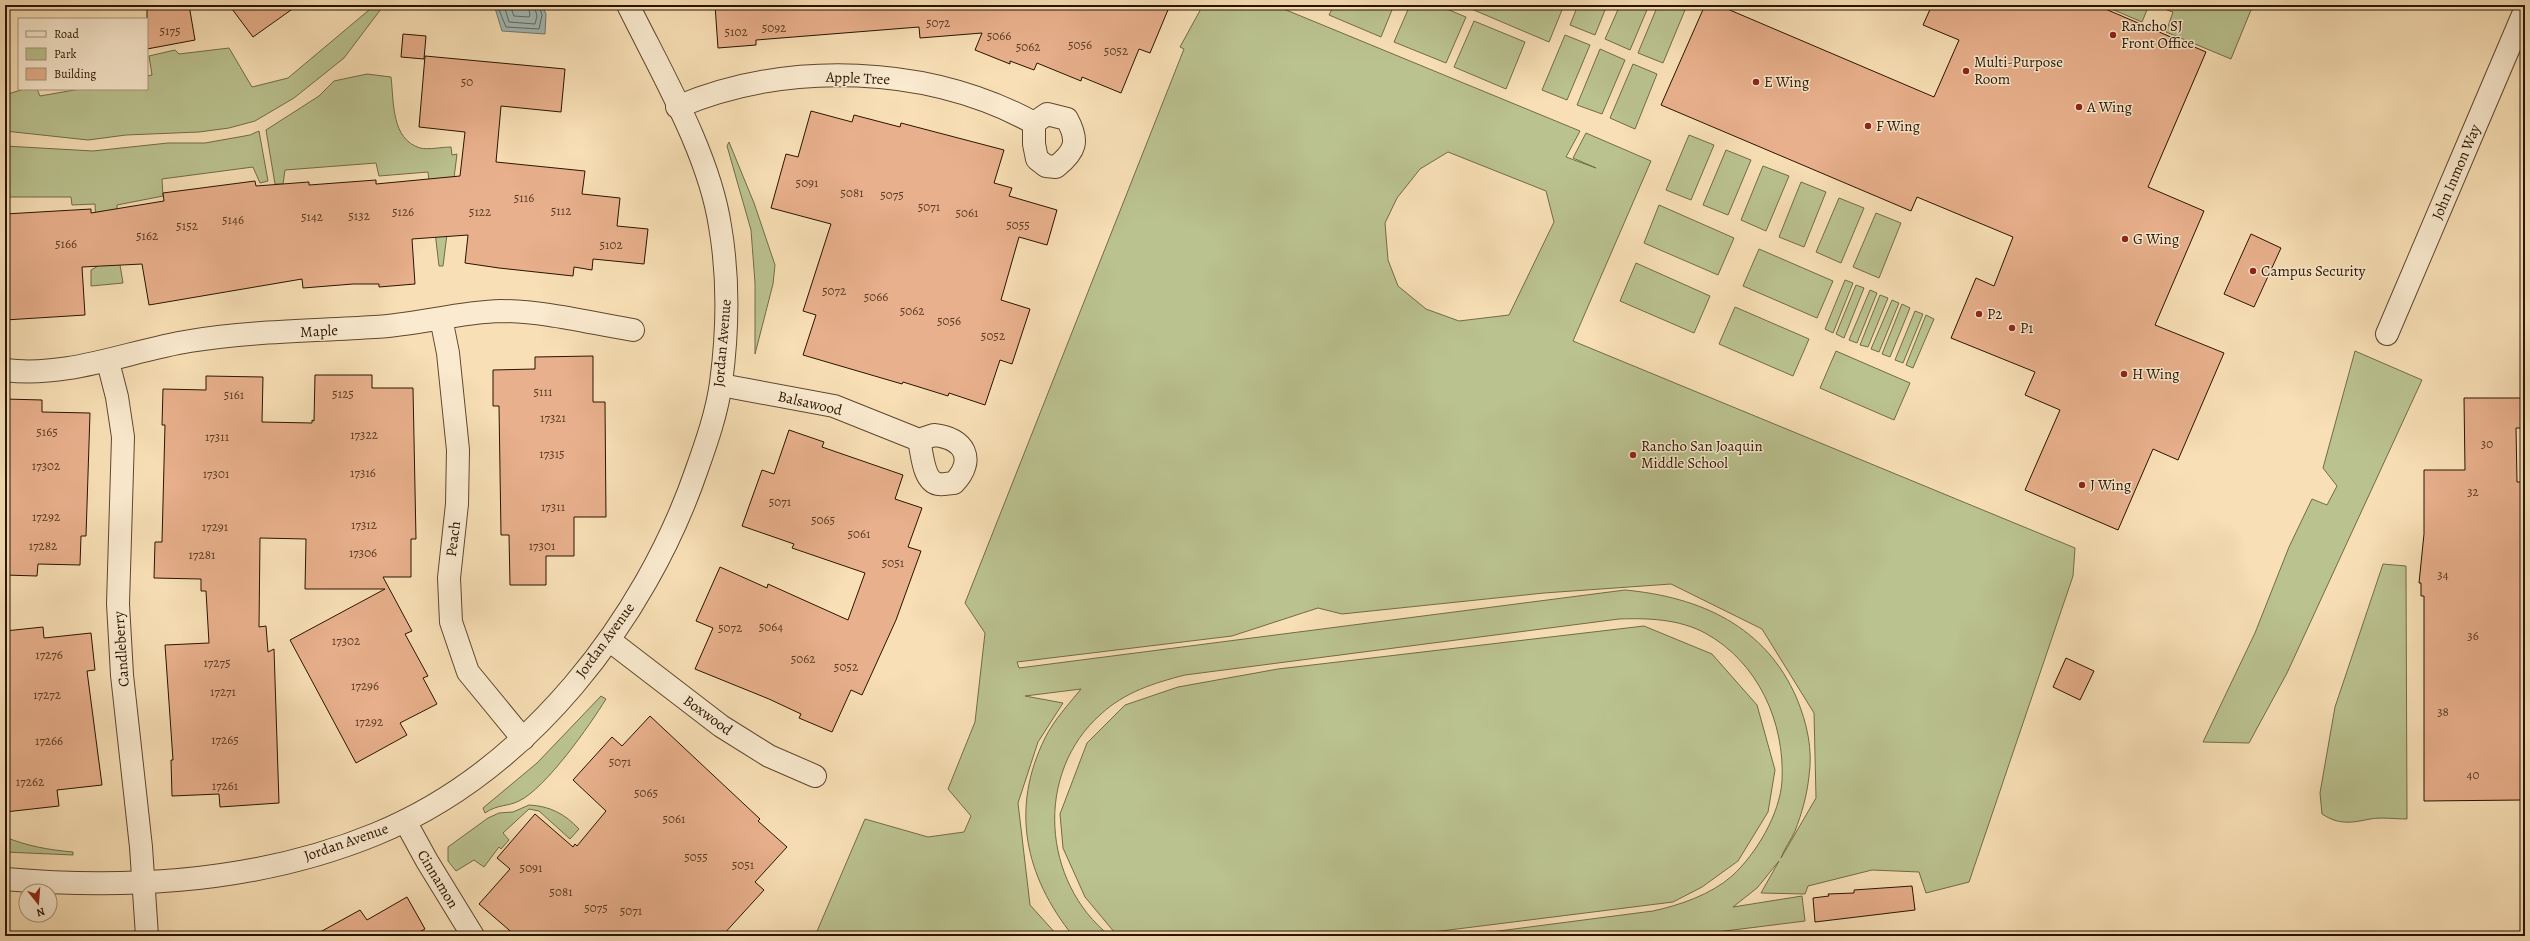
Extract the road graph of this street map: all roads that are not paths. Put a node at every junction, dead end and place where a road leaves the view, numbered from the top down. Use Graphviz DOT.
graph roads {
  1 [pos="628,5"];
  2 [pos="2525,10"];
  3 [pos="678,107"];
  4 [pos="1034,123"];
  5 [pos="441,318"];
  6 [pos="633,330"];
  7 [pos="2387,334"];
  8 [pos="108,362"];
  9 [pos="5,370"];
  10 [pos="720,385"];
  11 [pos="919,440"];
  12 [pos="609,640"];
  13 [pos="523,739"];
  14 [pos="816,776"];
  15 [pos="405,821"];
  16 [pos="5,880"];
  17 [pos="144,882"];
  18 [pos="146,936"];
  19 [pos="473,936"];
  1 -- 3 [label="street, Jordan Avenue"];
  2 -- 7 [label="street, John Inmon Way"];
  3 -- 4 [label="street, Apple Tree"];
  3 -- 10 [label="street, Jordan Avenue"];
  5 -- 6 [label="street, Maple"];
  5 -- 8 [label="street, Maple"];
  5 -- 13 [label="street, Peach"];
  8 -- 9 [label="street, Maple"];
  8 -- 17 [label="street, Candleberry"];
  10 -- 11 [label="street, Balsawood"];
  10 -- 12 [label="street, Jordan Avenue"];
  12 -- 13 [label="street, Jordan Avenue"];
  12 -- 14 [label="street, Boxwood"];
  13 -- 15 [label="street, Jordan Avenue"];
  15 -- 17 [label="street, Jordan Avenue"];
  15 -- 19 [label="street, Cinnamon"];
  16 -- 17 [label="street, Jordan Avenue"];
  17 -- 18 [label="street, Candleberry"];
}
